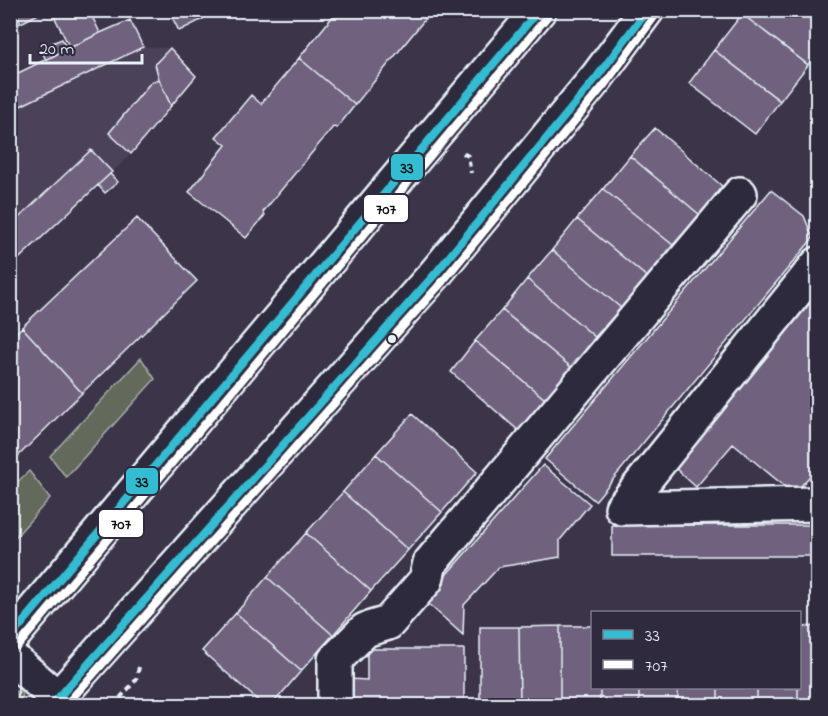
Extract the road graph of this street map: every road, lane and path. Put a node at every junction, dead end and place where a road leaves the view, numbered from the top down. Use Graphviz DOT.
graph roads {
  1 [pos="539,10"];
  2 [pos="647,10"];
  3 [pos="434,135"];
  4 [pos="740,194"];
  5 [pos="481,219"];
  6 [pos="818,264"];
  7 [pos="818,504"];
  8 [pos="10,639"];
  9 [pos="10,657"];
  10 [pos="59,703"];
  11 [pos="335,705"];
  1 -- 3 [label="street"];
  2 -- 5 [label="street"];
  3 -- 5 [label="path"];
  3 -- 8 [label="street"];
  4 -- 11 [label="street"];
  5 -- 10 [label="street"];
  6 -- 7 [label="street"];
  9 -- 10 [label="street"];
}
